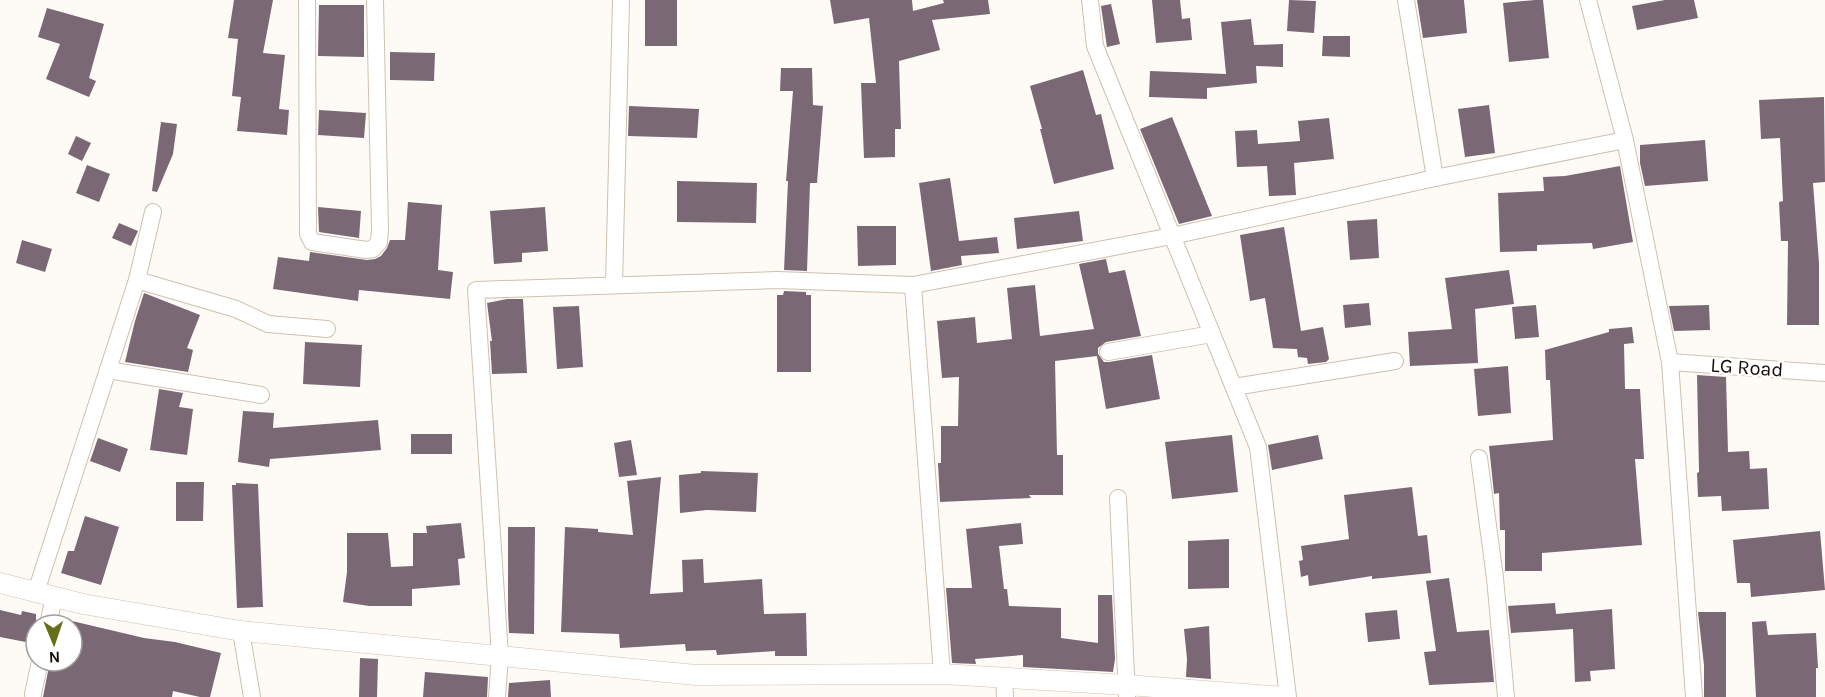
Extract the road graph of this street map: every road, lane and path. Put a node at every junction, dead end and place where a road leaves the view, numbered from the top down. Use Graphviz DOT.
graph roads {
  1 [pos="307,0"];
  2 [pos="375,0"];
  3 [pos="621,0"];
  4 [pos="1090,0"];
  5 [pos="1406,0"];
  6 [pos="1588,0"];
  7 [pos="1625,140"];
  8 [pos="1435,178"];
  9 [pos="153,212"];
  10 [pos="1172,236"];
  11 [pos="137,280"];
  12 [pos="614,285"];
  13 [pos="913,285"];
  14 [pos="327,329"];
  15 [pos="1212,334"];
  16 [pos="1108,352"];
  17 [pos="1395,361"];
  18 [pos="1670,362"];
  19 [pos="108,370"];
  20 [pos="1825,373"];
  21 [pos="1234,387"];
  22 [pos="261,395"];
  23 [pos="1479,458"];
  24 [pos="1118,498"];
  25 [pos="0,583"];
  26 [pos="45,595"];
  27 [pos="47,613"];
  28 [pos="242,630"];
  29 [pos="500,656"];
  30 [pos="37,673"];
  31 [pos="942,674"];
  32 [pos="1005,687"];
  33 [pos="1127,691"];
  34 [pos="33,694"];
  35 [pos="252,697"];
  36 [pos="496,697"];
  37 [pos="1286,697"];
  38 [pos="1506,697"];
  39 [pos="1694,697"];
  1 -- 2 [label="street"];
  3 -- 12 [label="street"];
  4 -- 10 [label="street"];
  5 -- 8 [label="street"];
  6 -- 7 [label="street"];
  7 -- 8 [label="street"];
  7 -- 18 [label="street"];
  8 -- 10 [label="street"];
  9 -- 11 [label="street"];
  10 -- 13 [label="street"];
  10 -- 15 [label="street"];
  11 -- 14 [label="street"];
  11 -- 19 [label="street"];
  12 -- 13 [label="street"];
  12 -- 29 [label="street"];
  13 -- 31 [label="street"];
  15 -- 16 [label="street"];
  15 -- 21 [label="street"];
  17 -- 21 [label="street"];
  18 -- 20 [label="street, LG Road"];
  18 -- 39 [label="street"];
  19 -- 22 [label="street"];
  19 -- 26 [label="street"];
  21 -- 37 [label="street"];
  23 -- 38 [label="street"];
  24 -- 33 [label="street"];
  25 -- 26 [label="street"];
  26 -- 27 [label="street"];
  26 -- 28 [label="street"];
  28 -- 29 [label="street"];
  28 -- 35 [label="street"];
  29 -- 31 [label="street"];
  29 -- 36 [label="street"];
  30 -- 34 [label="street"];
  31 -- 32 [label="street"];
  32 -- 33 [label="street"];
  33 -- 37 [label="street"];
}
